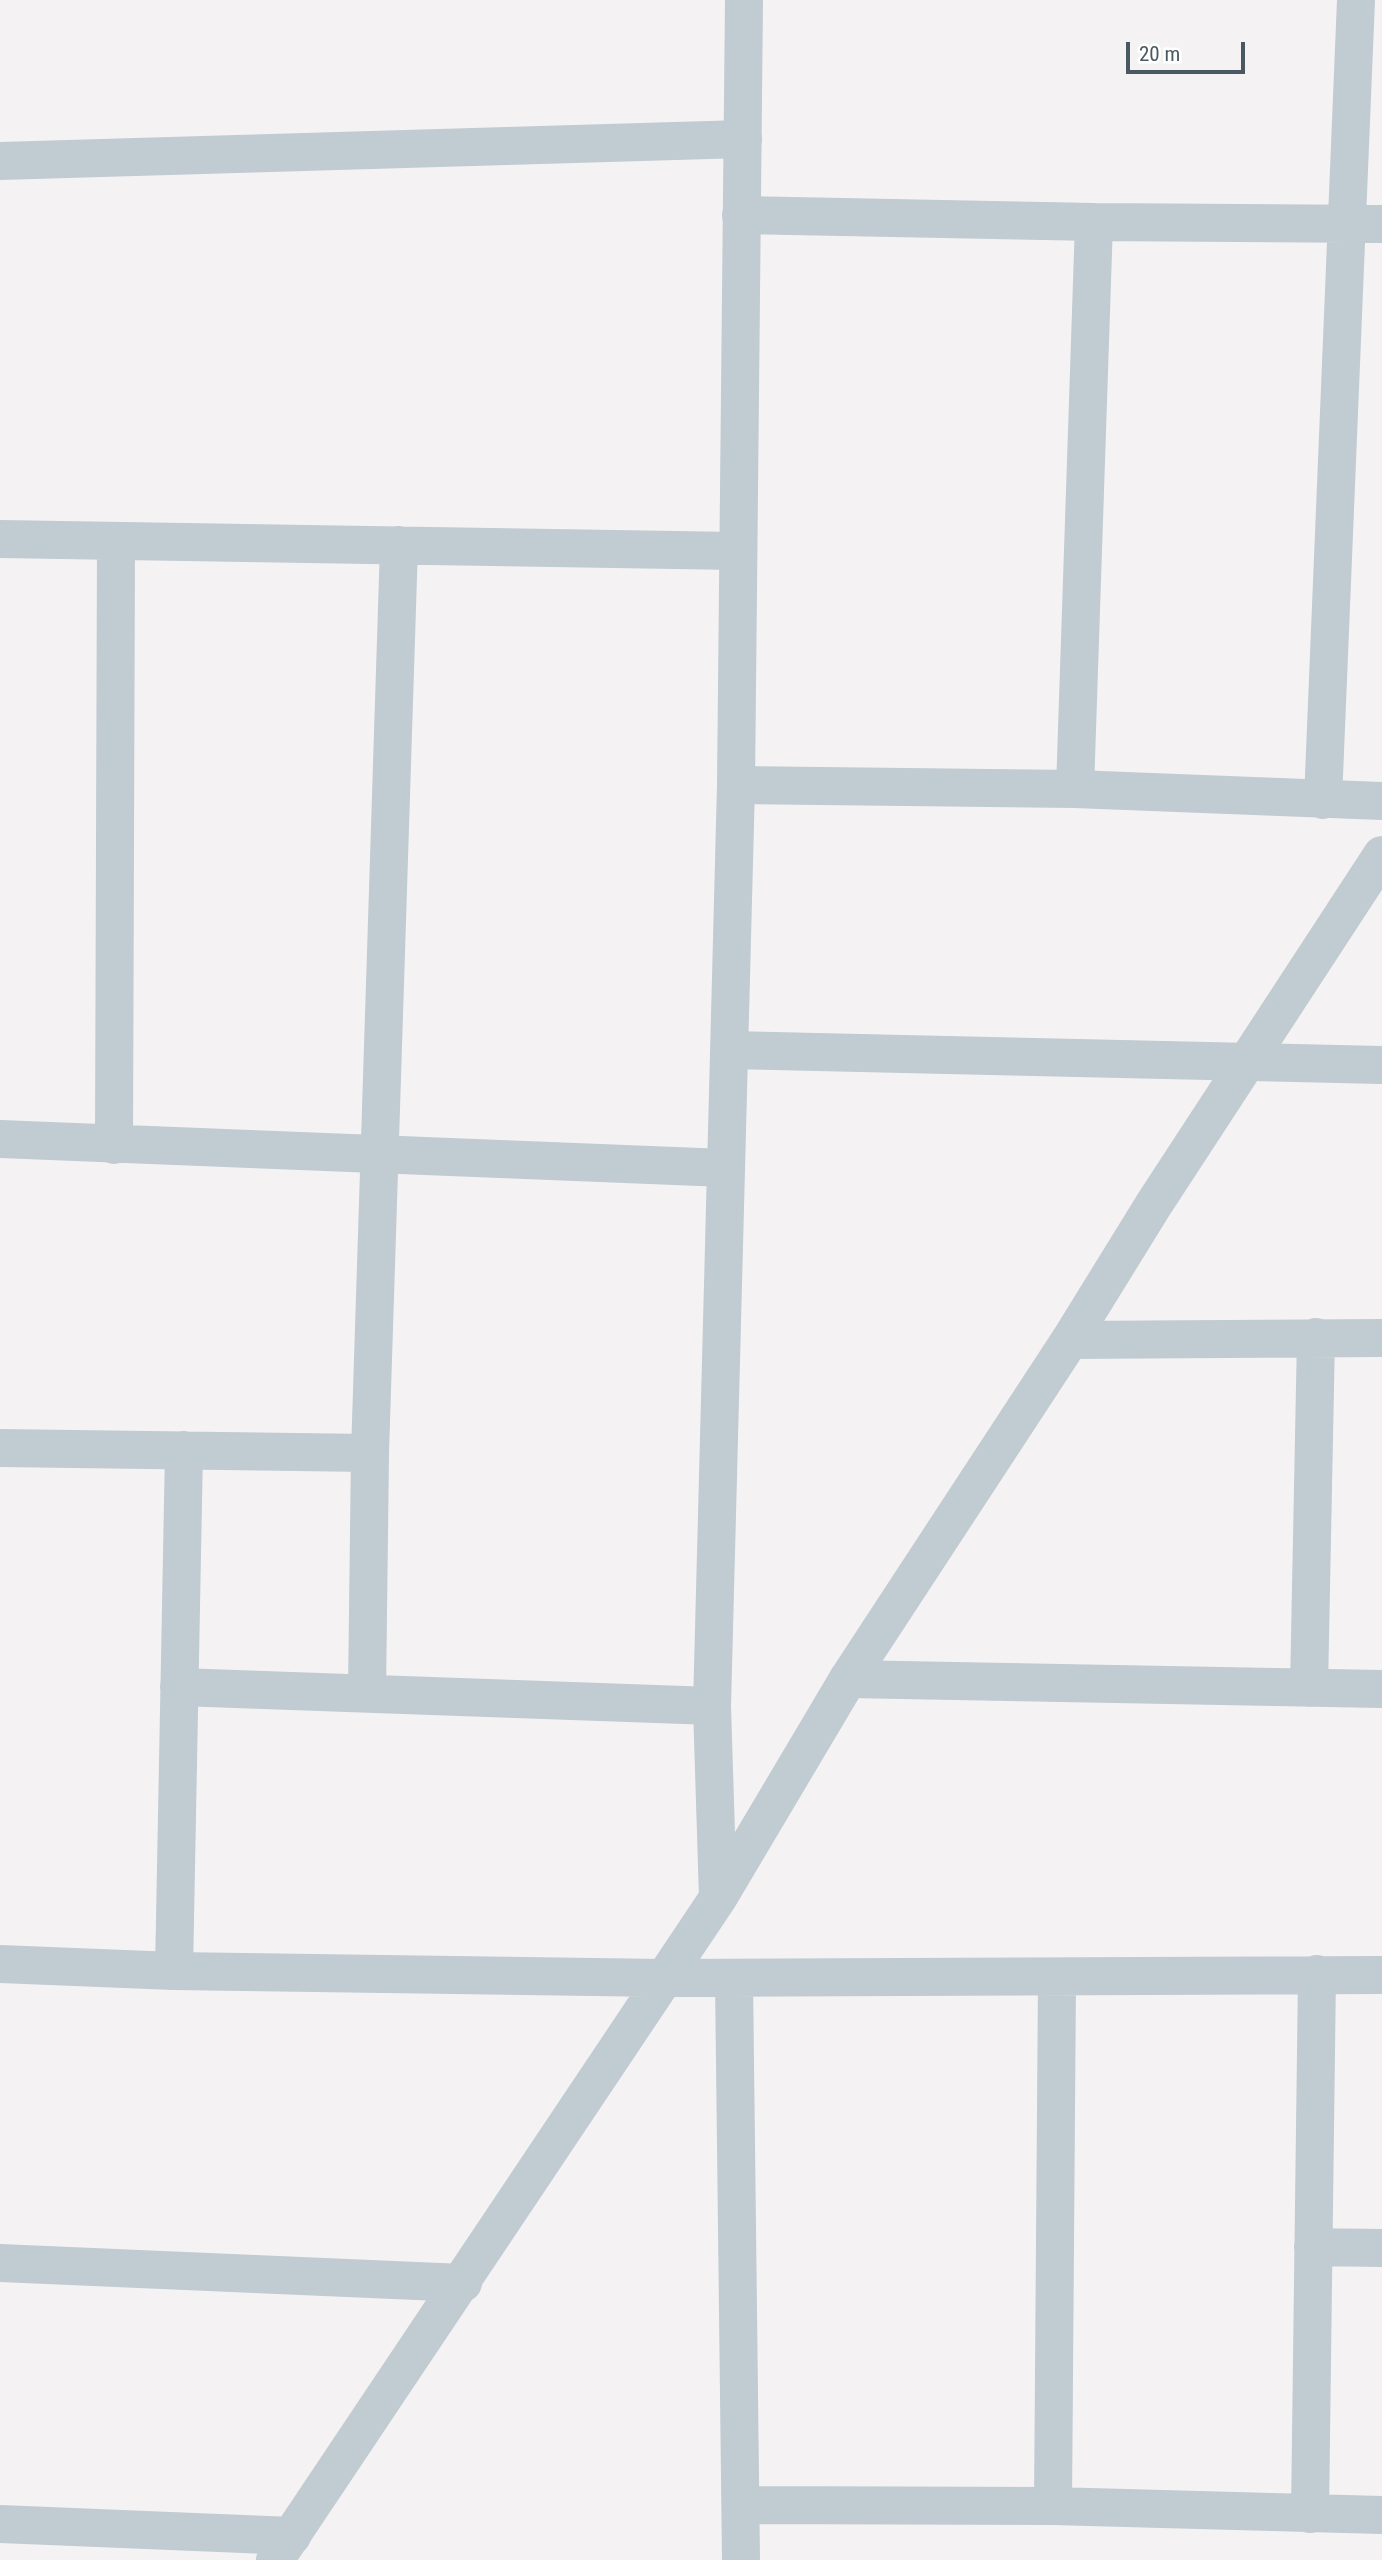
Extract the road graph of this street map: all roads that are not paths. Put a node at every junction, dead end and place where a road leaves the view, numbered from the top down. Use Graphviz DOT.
graph roads {
  1 [pos="744,0"];
  2 [pos="1356,0"];
  3 [pos="743,139"];
  4 [pos="0,161"];
  5 [pos="741,215"];
  6 [pos="1094,222"];
  7 [pos="1365,224"];
  8 [pos="0,539"];
  9 [pos="116,541"];
  10 [pos="399,545"];
  11 [pos="737,551"];
  12 [pos="736,785"];
  13 [pos="1075,789"];
  14 [pos="1323,800"];
  15 [pos="1382,801"];
  16 [pos="1382,855"];
  17 [pos="730,1050"];
  18 [pos="1245,1063"];
  19 [pos="1382,1065"];
  20 [pos="0,1139"];
  21 [pos="114,1145"];
  22 [pos="379,1155"];
  23 [pos="725,1168"];
  24 [pos="1316,1337"];
  25 [pos="1382,1338"];
  26 [pos="1070,1340"];
  27 [pos="0,1448"];
  28 [pos="184,1450"];
  29 [pos="370,1453"];
  30 [pos="848,1679"];
  31 [pos="179,1687"];
  32 [pos="1310,1688"];
  33 [pos="1382,1689"];
  34 [pos="367,1692"];
  35 [pos="712,1706"];
  36 [pos="718,1898"];
  37 [pos="0,1964"];
  38 [pos="174,1970"];
  39 [pos="1317,1975"];
  40 [pos="1382,1975"];
  41 [pos="1057,1977"];
  42 [pos="664,1978"];
  43 [pos="734,1979"];
  44 [pos="1313,2247"];
  45 [pos="1382,2248"];
  46 [pos="0,2263"];
  47 [pos="463,2283"];
  48 [pos="742,2505"];
  49 [pos="1053,2505"];
  50 [pos="1310,2514"];
  51 [pos="1382,2515"];
  52 [pos="0,2524"];
  53 [pos="283,2548"];
  54 [pos="741,2560"];
  1 -- 3 [label="street"];
  2 -- 7 [label="street"];
  3 -- 4 [label="street"];
  3 -- 5 [label="street"];
  5 -- 6 [label="street"];
  5 -- 11 [label="street"];
  6 -- 7 [label="street"];
  6 -- 13 [label="street"];
  7 -- 14 [label="street"];
  8 -- 9 [label="street"];
  9 -- 10 [label="street"];
  9 -- 21 [label="street"];
  10 -- 11 [label="street"];
  10 -- 22 [label="street"];
  11 -- 12 [label="street"];
  12 -- 13 [label="street"];
  12 -- 17 [label="street"];
  13 -- 14 [label="street"];
  14 -- 15 [label="street"];
  16 -- 18 [label="street"];
  17 -- 18 [label="street"];
  17 -- 23 [label="street"];
  18 -- 19 [label="street"];
  18 -- 26 [label="street"];
  20 -- 21 [label="street"];
  21 -- 22 [label="street"];
  22 -- 23 [label="street"];
  22 -- 29 [label="street"];
  23 -- 35 [label="street"];
  24 -- 25 [label="street"];
  24 -- 26 [label="street"];
  24 -- 32 [label="street"];
  26 -- 30 [label="street"];
  27 -- 28 [label="street"];
  28 -- 29 [label="street"];
  28 -- 31 [label="street"];
  29 -- 34 [label="street"];
  30 -- 32 [label="street"];
  30 -- 36 [label="street"];
  31 -- 34 [label="street"];
  31 -- 38 [label="street"];
  32 -- 33 [label="street"];
  34 -- 35 [label="street"];
  35 -- 36 [label="street"];
  36 -- 42 [label="street"];
  37 -- 38 [label="street"];
  38 -- 42 [label="street"];
  39 -- 40 [label="street"];
  39 -- 41 [label="street"];
  39 -- 44 [label="street"];
  41 -- 43 [label="street"];
  41 -- 49 [label="street"];
  42 -- 43 [label="street"];
  42 -- 47 [label="street"];
  43 -- 48 [label="street"];
  44 -- 45 [label="street"];
  44 -- 50 [label="street"];
  46 -- 47 [label="street"];
  47 -- 53 [label="street"];
  48 -- 49 [label="street"];
  48 -- 54 [label="street"];
  49 -- 50 [label="street"];
  50 -- 51 [label="street"];
  52 -- 53 [label="street"];
}
